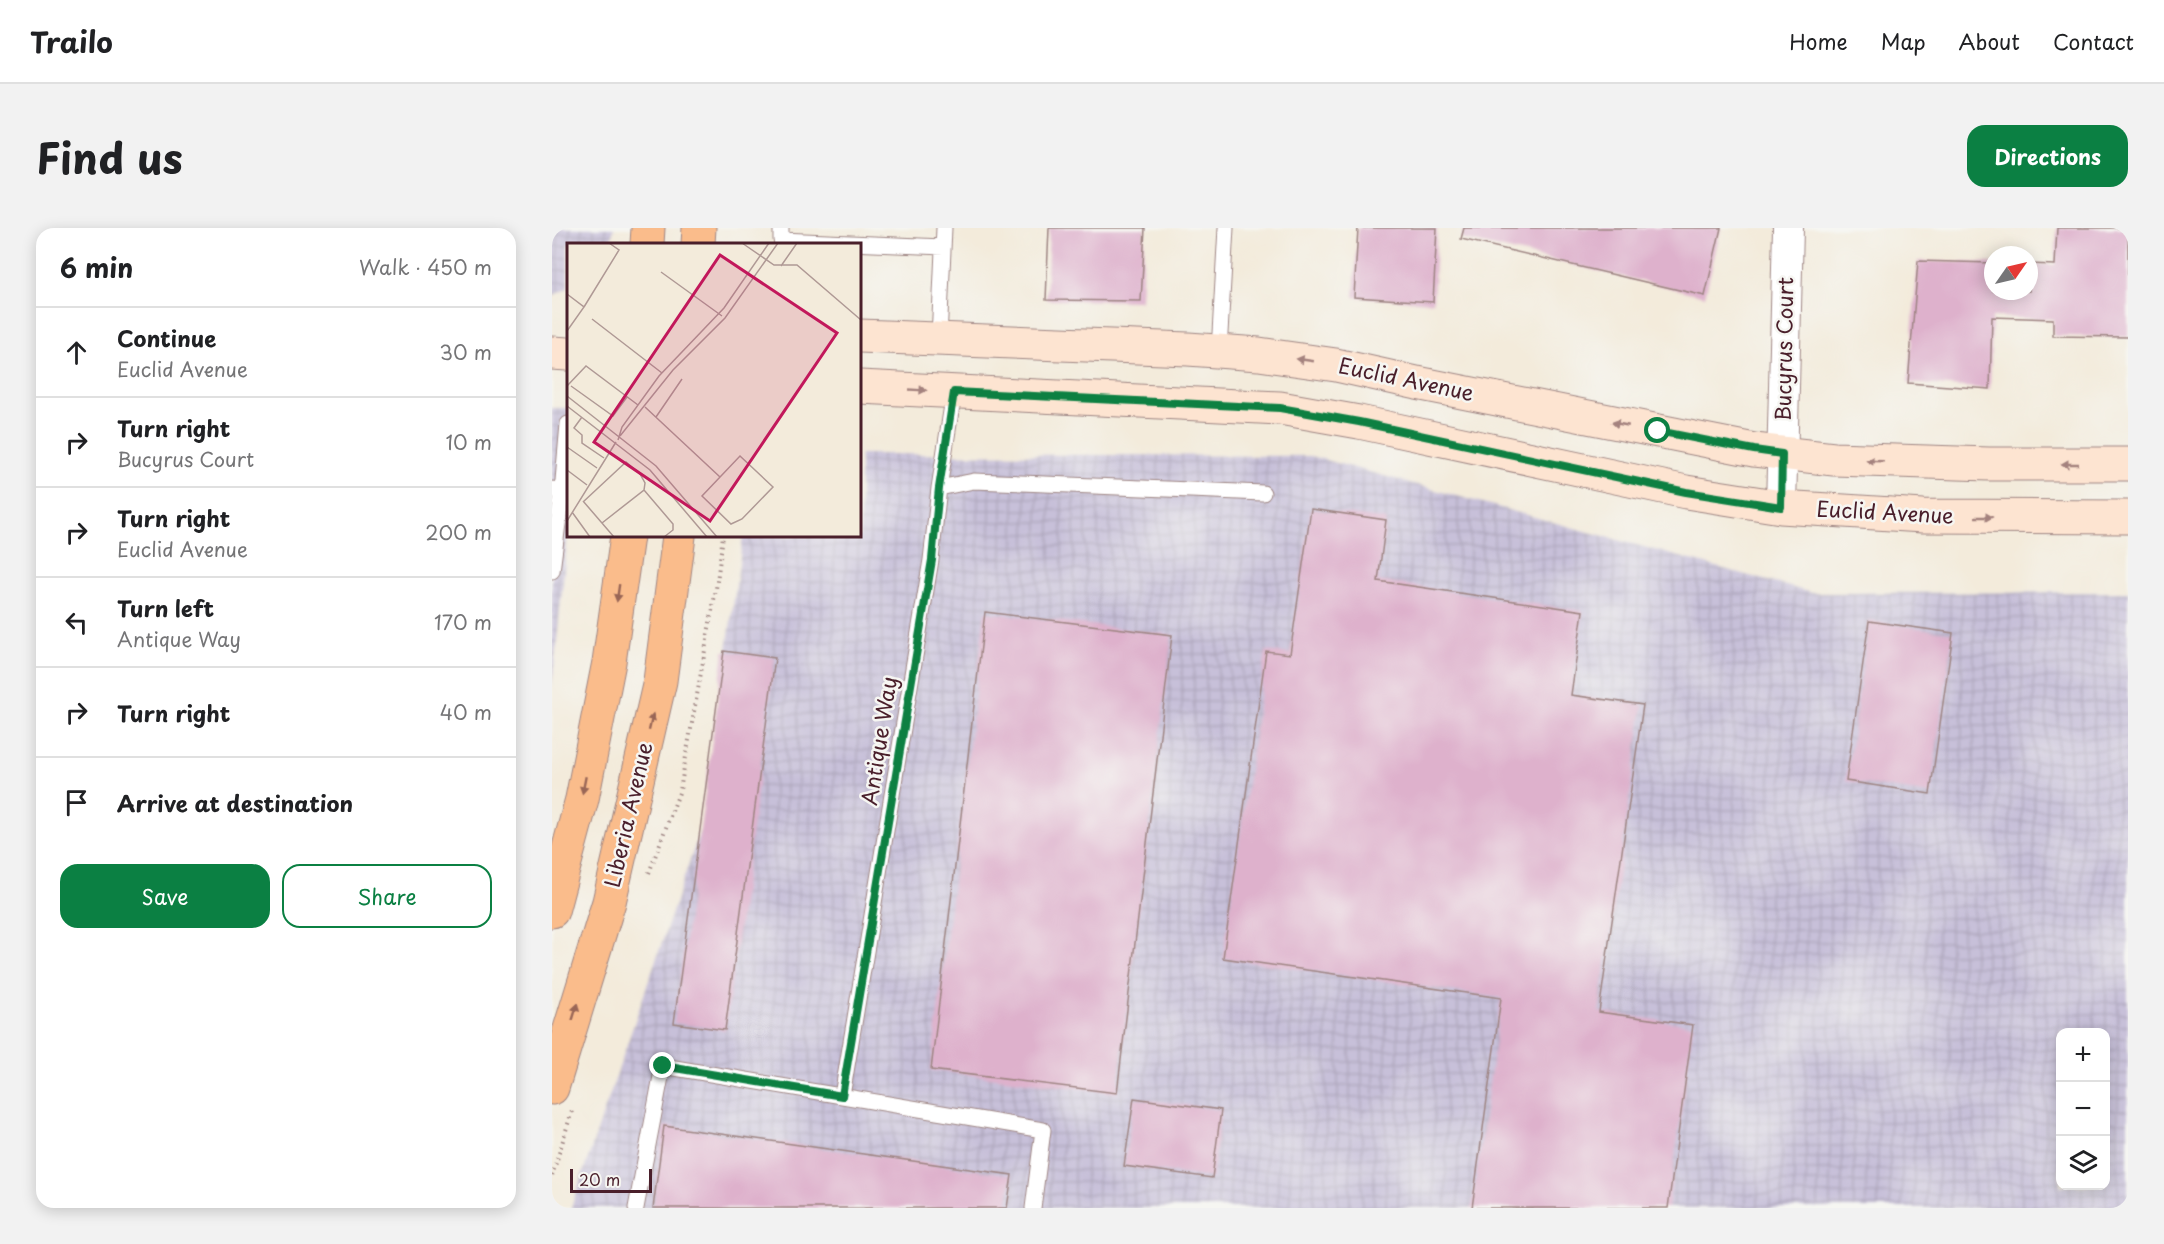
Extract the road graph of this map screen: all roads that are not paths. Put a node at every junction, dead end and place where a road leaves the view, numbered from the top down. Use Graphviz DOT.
graph roads {
  1 [pos="648,228"];
  2 [pos="699,228"];
  3 [pos="781,228"];
  4 [pos="944,228"];
  5 [pos="1226,228"];
  6 [pos="1788,228"];
  7 [pos="647,243"];
  8 [pos="698,243"];
  9 [pos="850,243"];
  10 [pos="861,243"];
  11 [pos="943,247"];
  12 [pos="861,336"];
  13 [pos="939,339"];
  14 [pos="1219,351"];
  15 [pos="552,353"];
  16 [pos="567,354"];
  17 [pos="861,387"];
  18 [pos="954,392"];
  19 [pos="567,430"];
  20 [pos="1782,454"];
  21 [pos="2128,464"];
  22 [pos="939,488"];
  23 [pos="557,490"];
  24 [pos="1263,493"];
  25 [pos="1781,507"];
  26 [pos="2128,517"];
  27 [pos="627,537"];
  28 [pos="679,537"];
  29 [pos="552,571"];
  30 [pos="552,911"];
  31 [pos="552,1088"];
  32 [pos="842,1096"];
  33 [pos="636,1208"];
  34 [pos="1033,1208"];
  1 -- 7 [label="highway"];
  2 -- 8 [label="highway"];
  3 -- 9 [label="lane"];
  4 -- 11 [label="lane"];
  5 -- 14 [label="lane"];
  6 -- 20 [label="street, Bucyrus Court"];
  10 -- 11 [label="lane"];
  11 -- 13 [label="lane"];
  12 -- 13 [label="main road, Euclid Avenue"];
  13 -- 14 [label="main road, Euclid Avenue"];
  20 -- 14 [label="main road, Euclid Avenue, one-way"];
  15 -- 16 [label="main road"];
  17 -- 18 [label="main road, Euclid Avenue, one-way"];
  18 -- 22 [label="lane, Antique Way"];
  18 -- 25 [label="main road, Euclid Avenue"];
  19 -- 23 [label="lane"];
  21 -- 20 [label="main road, Euclid Avenue, one-way"];
  20 -- 25 [label="street, Bucyrus Court"];
  22 -- 24 [label="lane"];
  22 -- 32 [label="lane, Antique Way"];
  23 -- 29 [label="lane"];
  25 -- 26 [label="main road, Euclid Avenue, one-way"];
  27 -- 30 [label="highway, one-way"];
  31 -- 28 [label="highway, Liberia Avenue, one-way"];
  32 -- 33 [label="lane"];
  32 -- 34 [label="lane"];
}
